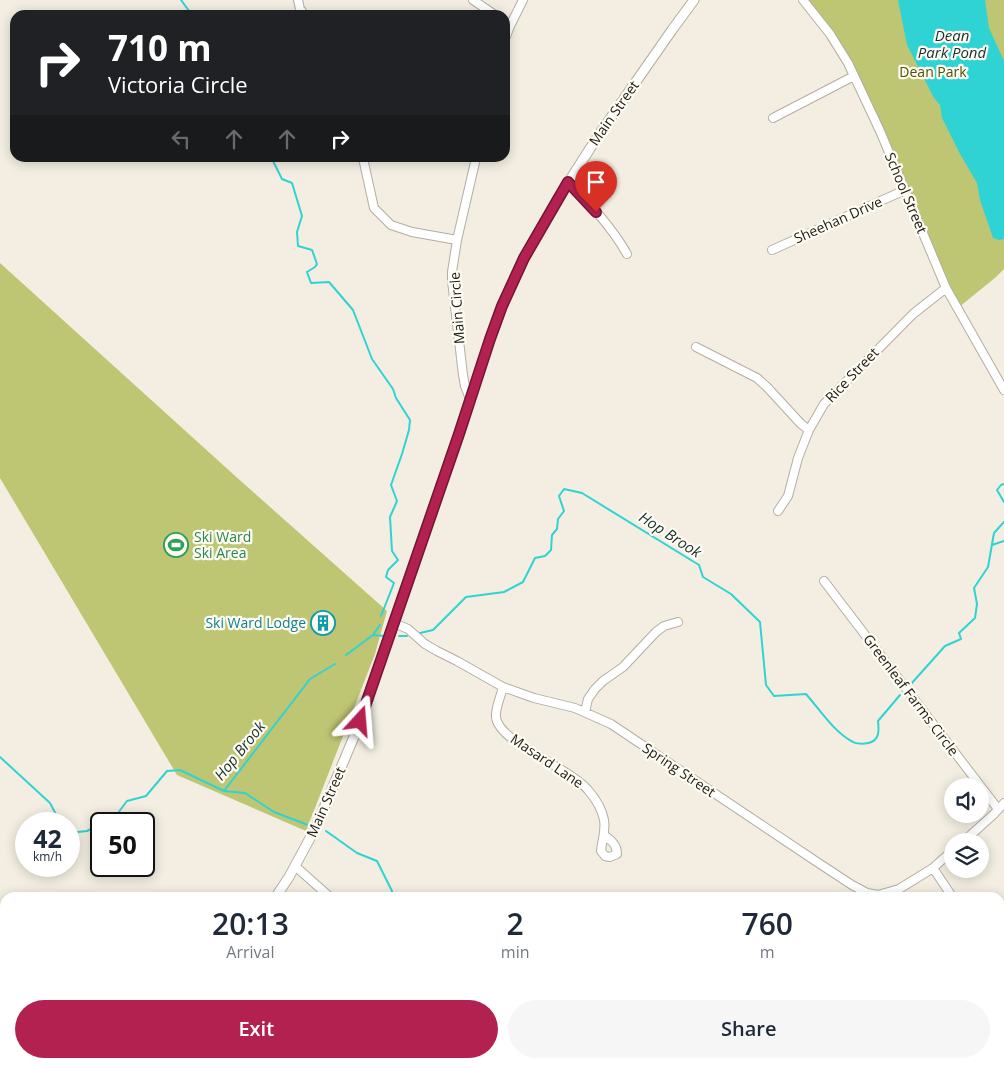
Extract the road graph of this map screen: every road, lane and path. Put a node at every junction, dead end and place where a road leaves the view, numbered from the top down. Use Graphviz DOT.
graph roads {
  1 [pos="473,0"];
  2 [pos="523,0"];
  3 [pos="694,0"];
  4 [pos="803,0"];
  5 [pos="488,10"];
  6 [pos="510,20"];
  7 [pos="854,76"];
  8 [pos="773,118"];
  9 [pos="364,162"];
  10 [pos="475,162"];
  11 [pos="568,182"];
  12 [pos="905,190"];
  13 [pos="457,240"];
  14 [pos="772,250"];
  15 [pos="627,254"];
  16 [pos="946,288"];
  17 [pos="696,347"];
  18 [pos="1004,390"];
  19 [pos="470,399"];
  20 [pos="809,430"];
  21 [pos="778,511"];
  22 [pos="824,581"];
  23 [pos="678,622"];
  24 [pos="394,623"];
  25 [pos="503,687"];
  26 [pos="585,712"];
  27 [pos="1001,806"];
  28 [pos="972,833"];
  29 [pos="604,835"];
  30 [pos="944,858"];
  31 [pos="296,866"];
  32 [pos="932,868"];
  33 [pos="279,892"];
  34 [pos="324,892"];
  35 [pos="865,892"];
  36 [pos="889,892"];
  37 [pos="949,892"];
  1 -- 5 [label="street"];
  2 -- 6 [label="street"];
  3 -- 11 [label="main road, Main Street"];
  4 -- 7 [label="street, School Street"];
  7 -- 8 [label="street"];
  7 -- 12 [label="street, School Street"];
  9 -- 13 [label="street"];
  10 -- 13 [label="street, Main Circle"];
  11 -- 15 [label="street"];
  11 -- 19 [label="main road, Main Street"];
  12 -- 14 [label="street, Sheehan Drive"];
  12 -- 16 [label="street, School Street"];
  13 -- 19 [label="street, Main Circle"];
  16 -- 18 [label="street, School Street"];
  16 -- 20 [label="street, Rice Street"];
  17 -- 20 [label="street"];
  19 -- 24 [label="main road, Main Street"];
  20 -- 21 [label="street, Rice Street"];
  22 -- 27 [label="street, Greenleaf Farms Circle"];
  23 -- 26 [label="street"];
  24 -- 25 [label="street, Spring Street"];
  24 -- 31 [label="main road, Main Street"];
  25 -- 26 [label="street, Spring Street"];
  25 -- 29 [label="street, Masard Lane"];
  26 -- 35 [label="street, Spring Street"];
  27 -- 28 [label="street"];
  30 -- 32 [label="street, Spring Street"];
  31 -- 33 [label="main road, Main Street"];
  31 -- 34 [label="street"];
  32 -- 36 [label="street, Spring Street"];
  32 -- 37 [label="street"];
}
